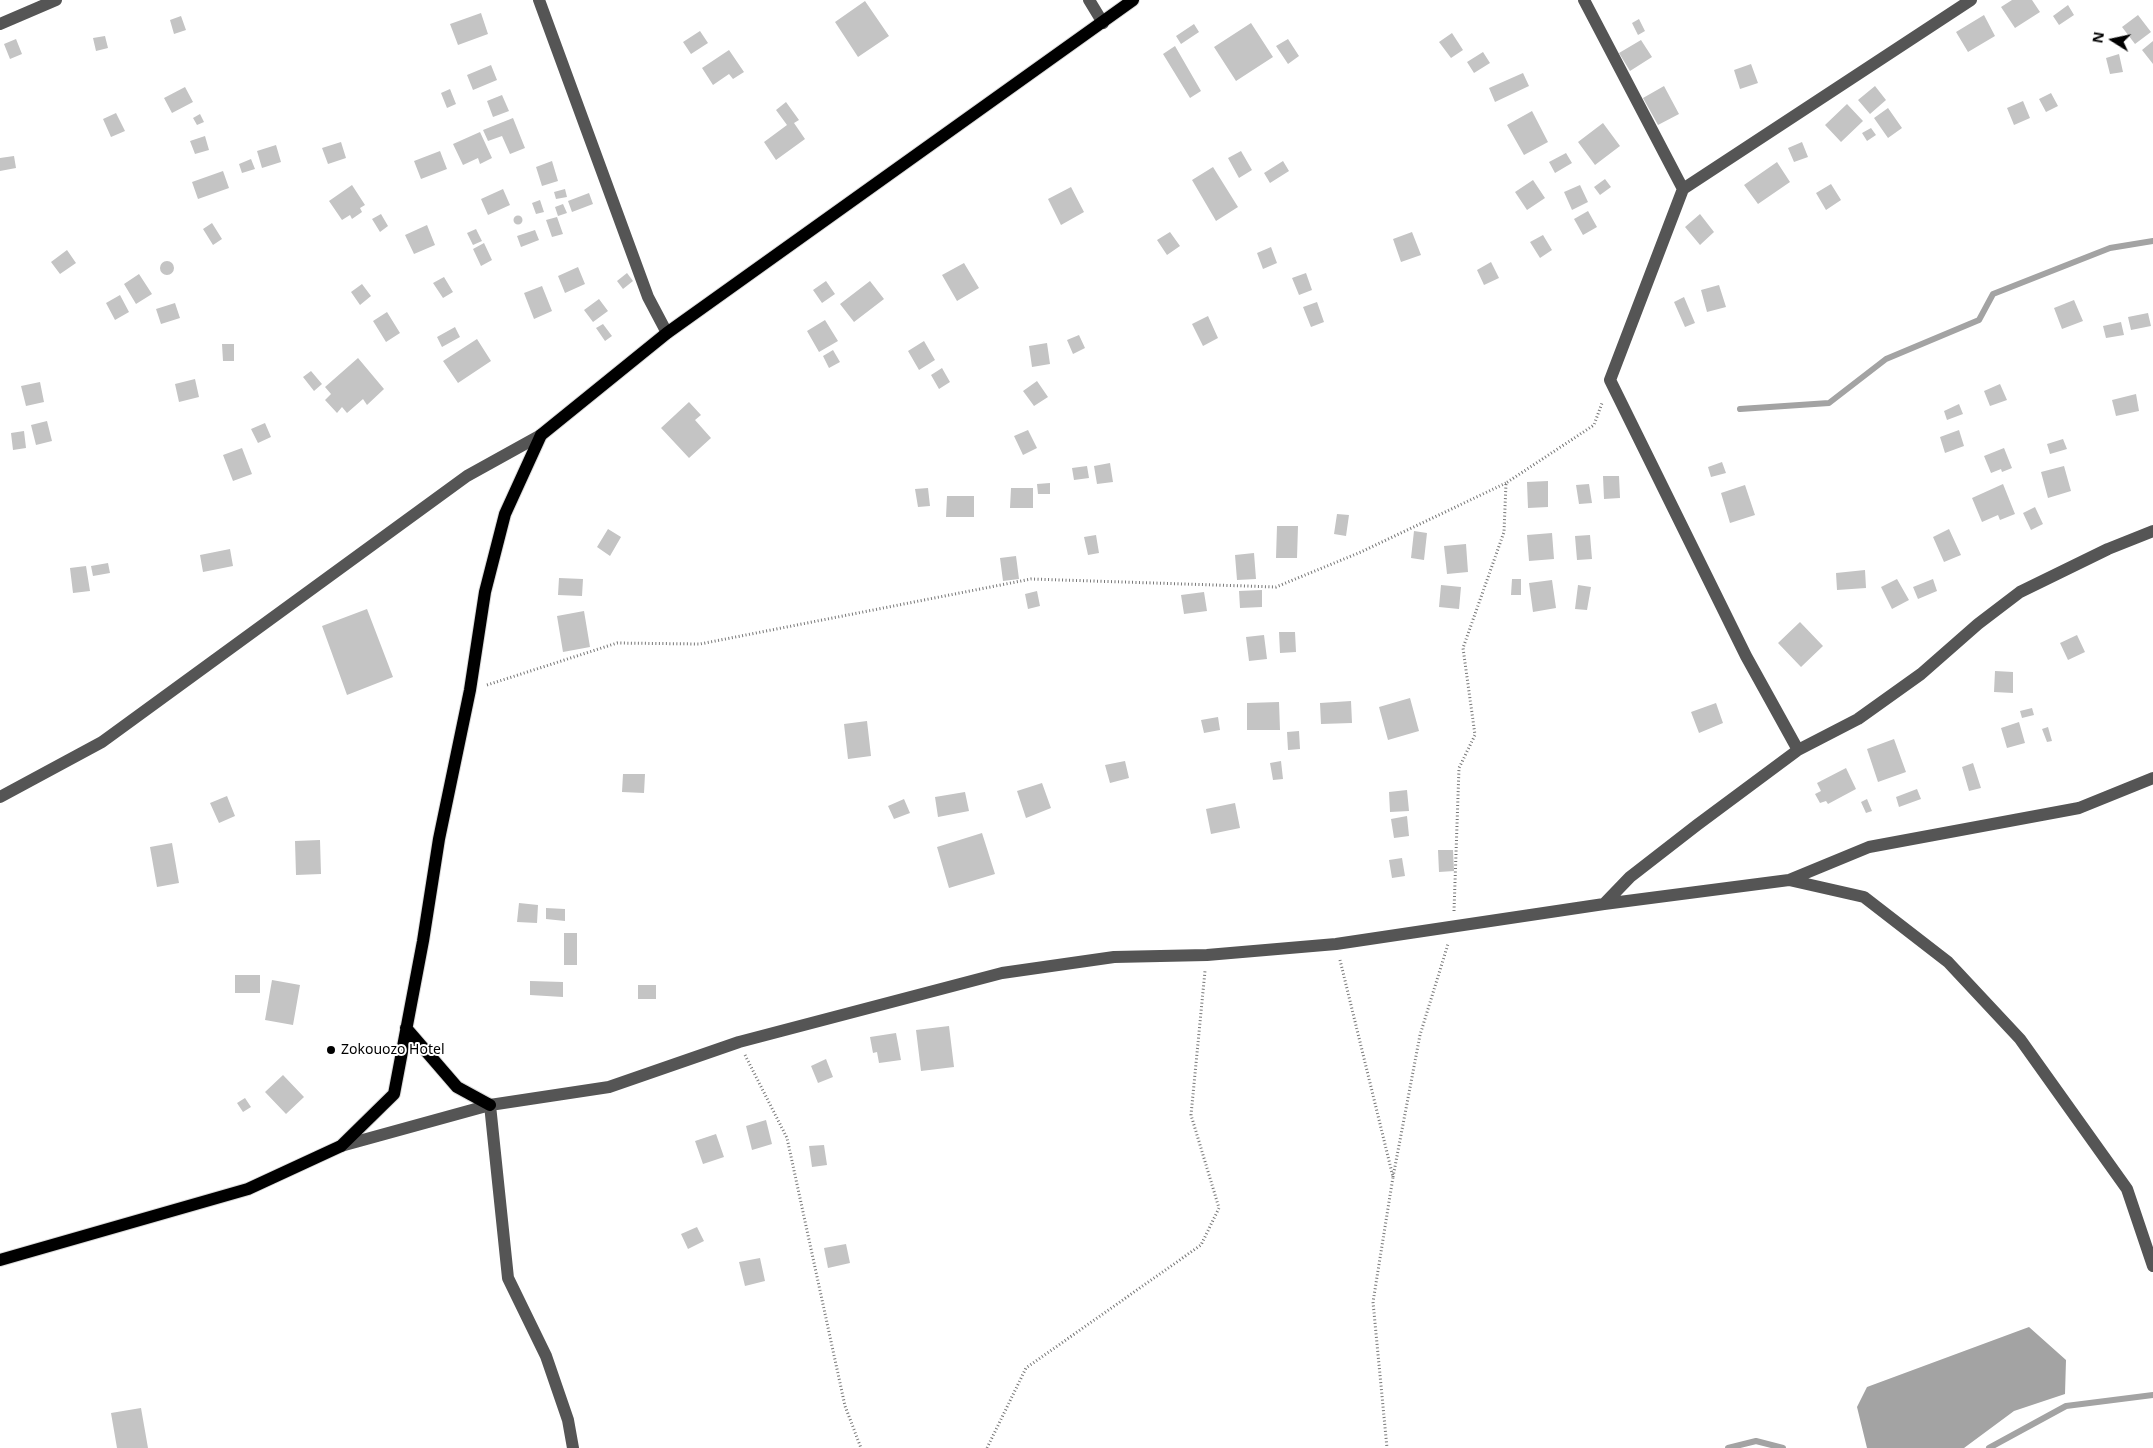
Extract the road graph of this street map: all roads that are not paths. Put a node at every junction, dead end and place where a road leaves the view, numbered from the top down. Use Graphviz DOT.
graph roads {
  1 [pos="56,0"];
  2 [pos="539,0"];
  3 [pos="1089,0"];
  4 [pos="1133,0"];
  5 [pos="1584,0"];
  6 [pos="1971,0"];
  7 [pos="1103,23"];
  8 [pos="0,24"];
  9 [pos="1683,188"];
  10 [pos="666,333"];
  11 [pos="541,435"];
  12 [pos="2153,531"];
  13 [pos="1798,750"];
  14 [pos="2153,778"];
  15 [pos="0,797"];
  16 [pos="1789,880"];
  17 [pos="1604,904"];
  18 [pos="406,1028"];
  19 [pos="490,1105"];
  20 [pos="341,1146"];
  21 [pos="0,1260"];
  22 [pos="2153,1266"];
  23 [pos="573,1448"];
  1 -- 8 [label="street"];
  2 -- 10 [label="street"];
  3 -- 7 [label="street"];
  4 -- 7 [label="main road"];
  5 -- 9 [label="street"];
  6 -- 9 [label="street"];
  7 -- 10 [label="main road"];
  9 -- 13 [label="street"];
  10 -- 11 [label="main road"];
  11 -- 15 [label="street"];
  11 -- 18 [label="main road"];
  12 -- 13 [label="street"];
  13 -- 17 [label="street"];
  14 -- 16 [label="street"];
  16 -- 17 [label="street"];
  16 -- 22 [label="street"];
  17 -- 19 [label="street"];
  18 -- 19 [label="main road"];
  18 -- 20 [label="main road"];
  19 -- 20 [label="street"];
  19 -- 23 [label="street"];
  20 -- 21 [label="main road"];
}
